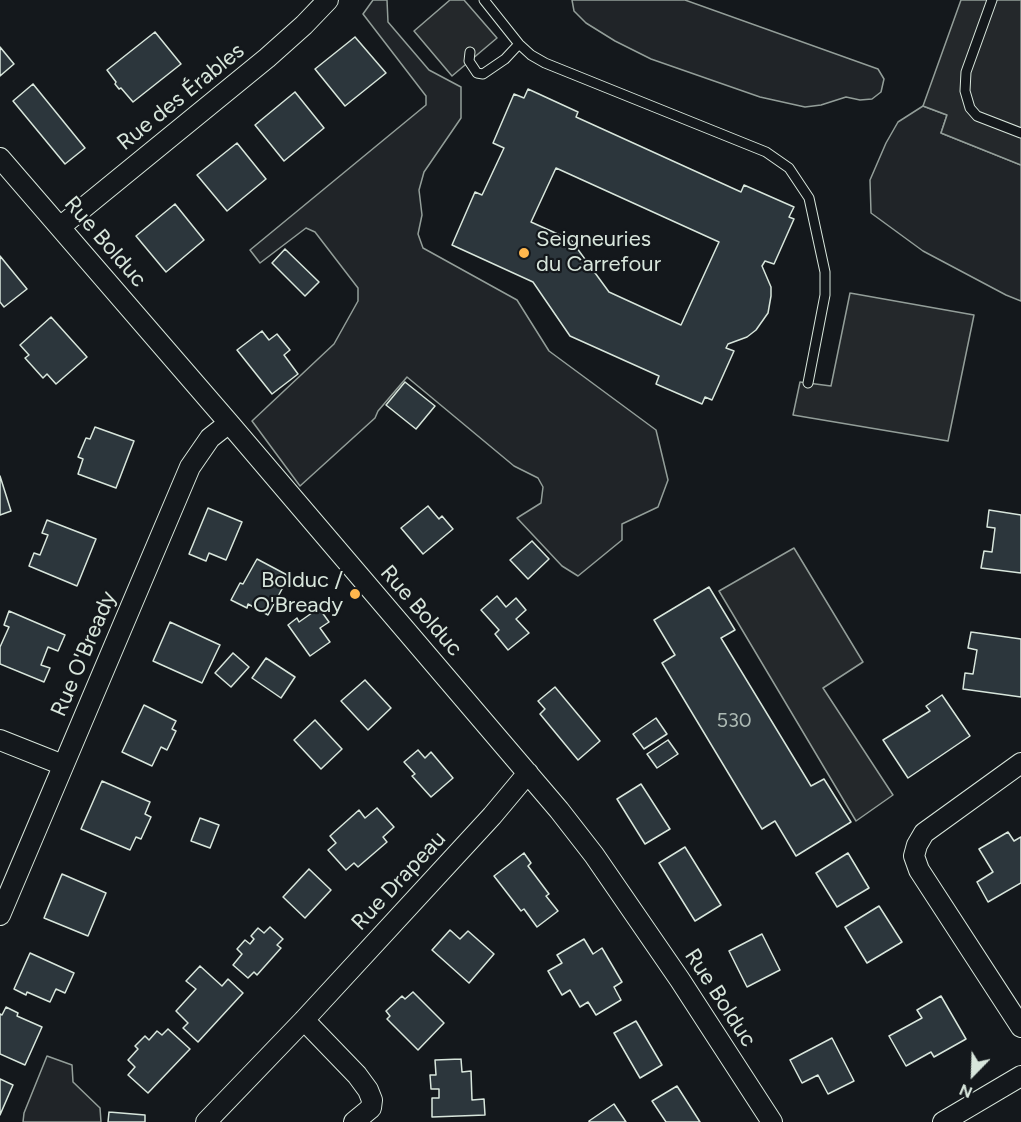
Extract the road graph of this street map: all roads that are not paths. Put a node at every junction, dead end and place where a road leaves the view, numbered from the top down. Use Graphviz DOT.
graph roads {
  1 [pos="328,0"];
  2 [pos="484,0"];
  3 [pos="992,0"];
  4 [pos="519,45"];
  5 [pos="470,52"];
  6 [pos="1021,133"];
  7 [pos="0,158"];
  8 [pos="60,227"];
  9 [pos="808,383"];
  10 [pos="229,423"];
  11 [pos="0,740"];
  12 [pos="1021,763"];
  13 [pos="63,765"];
  14 [pos="528,773"];
  15 [pos="0,915"];
  16 [pos="304,1020"];
  17 [pos="1021,1027"];
  18 [pos="1021,1076"];
  19 [pos="206,1122"];
  20 [pos="354,1122"];
  21 [pos="772,1122"];
  22 [pos="943,1122"];
  1 -- 8 [label="street, Rue des Érables"];
  2 -- 4 [label="lane"];
  3 -- 6 [label="lane"];
  4 -- 5 [label="lane"];
  4 -- 9 [label="lane"];
  7 -- 8 [label="street, Rue Bolduc"];
  8 -- 10 [label="street, Rue Bolduc"];
  10 -- 13 [label="street, Rue O'Bready"];
  10 -- 14 [label="street, Rue Bolduc"];
  11 -- 13 [label="street"];
  12 -- 17 [label="street"];
  13 -- 15 [label="street, Rue O'Bready"];
  14 -- 16 [label="street, Rue Drapeau"];
  14 -- 21 [label="street, Rue Bolduc"];
  16 -- 19 [label="street, Rue Drapeau"];
  16 -- 20 [label="street"];
  18 -- 22 [label="street"];
}
